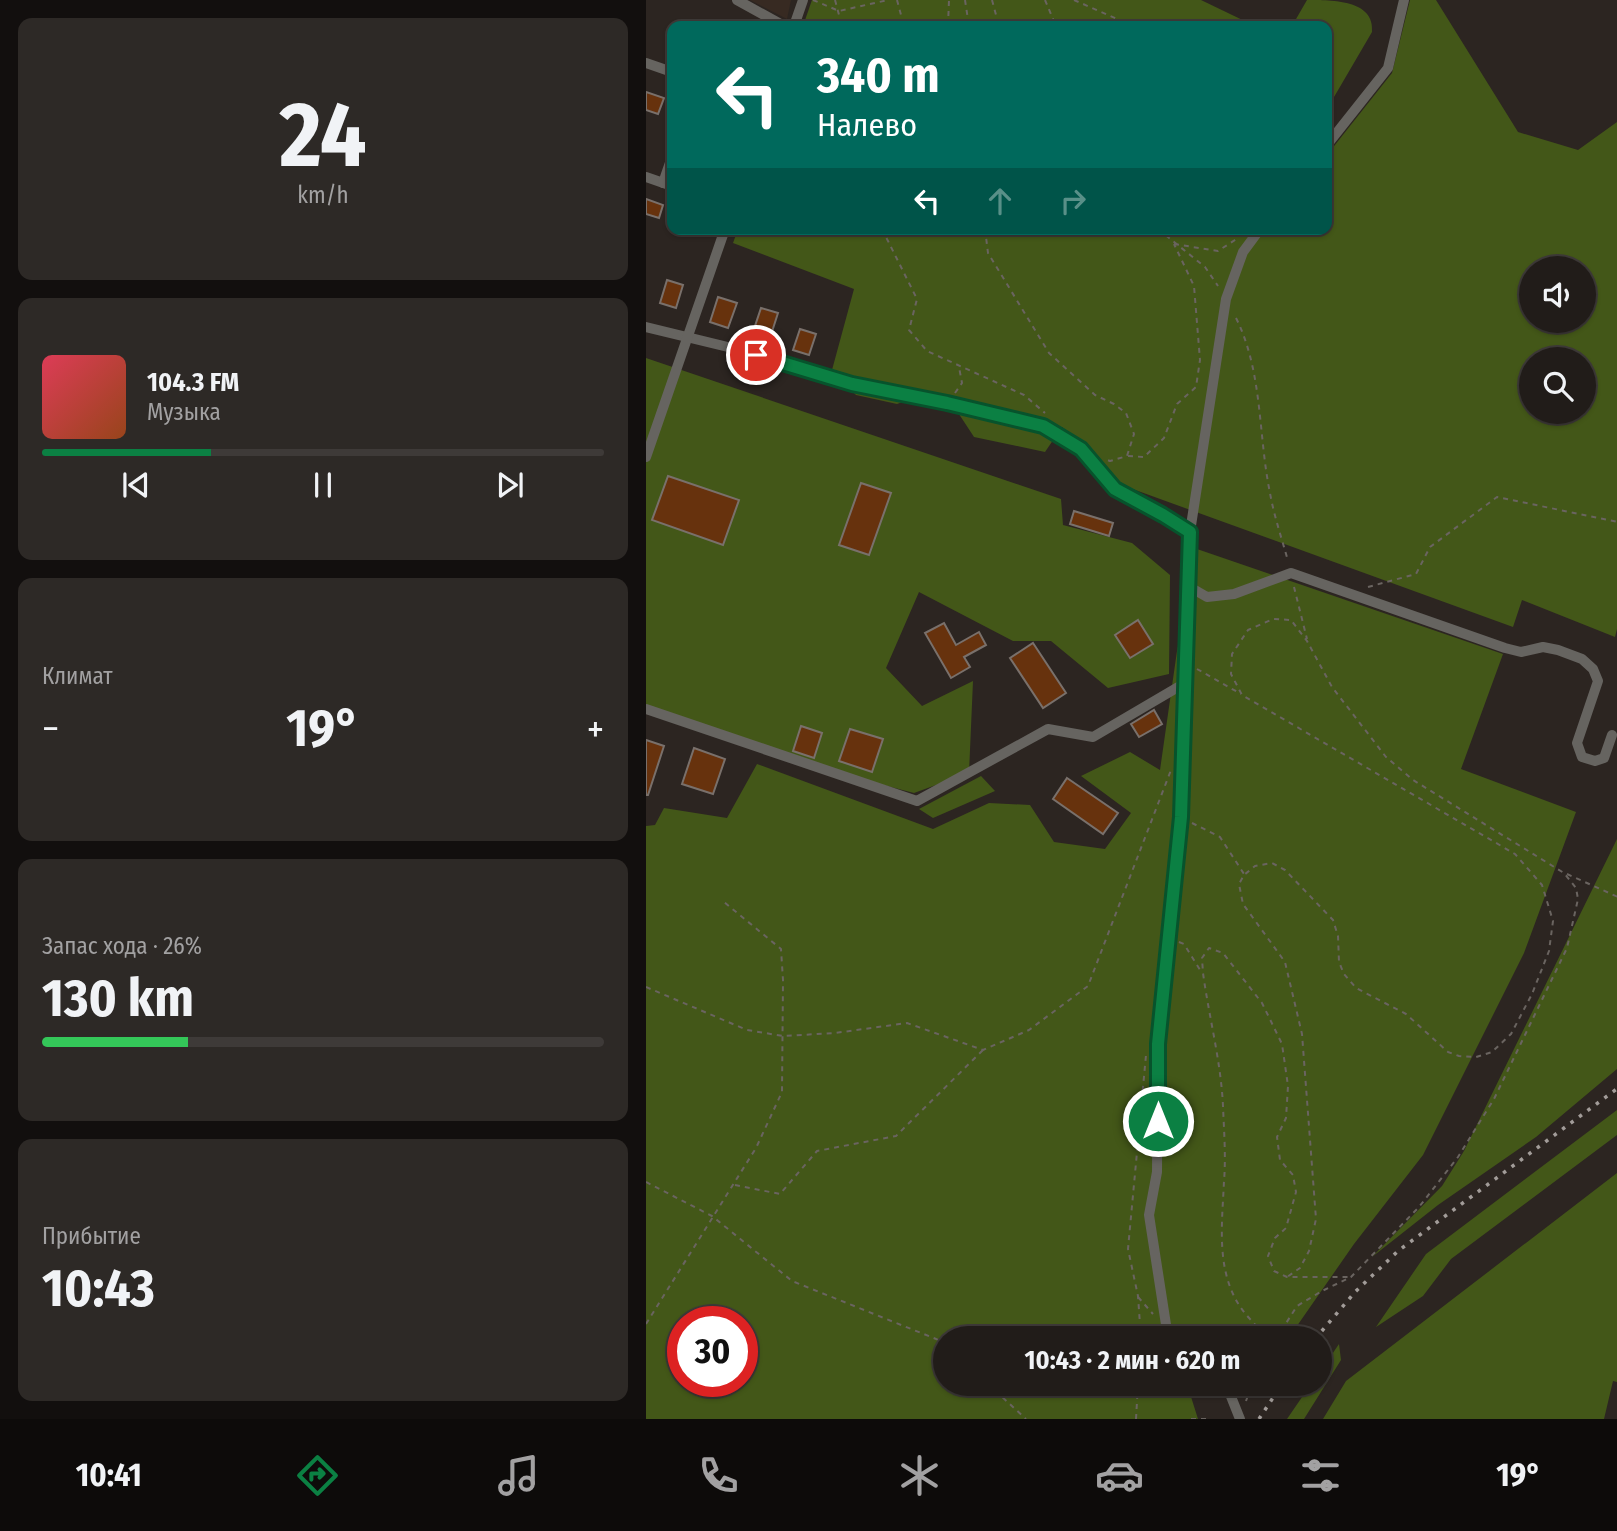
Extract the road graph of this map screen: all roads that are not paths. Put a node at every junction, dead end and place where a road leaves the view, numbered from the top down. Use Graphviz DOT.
graph roads {
  1 [pos="737,0"];
  2 [pos="803,0"];
  3 [pos="1404,0"];
  4 [pos="775,21"];
  5 [pos="796,21"];
  6 [pos="646,63"];
  7 [pos="667,70"];
  8 [pos="1332,139"];
  9 [pos="646,177"];
  10 [pos="667,184"];
  11 [pos="723,235"];
  12 [pos="1256,235"];
  13 [pos="646,327"];
  14 [pos="688,338"];
  15 [pos="646,457"];
  16 [pos="1190,532"];
  17 [pos="1187,586"];
  18 [pos="1185,682"];
  19 [pos="646,709"];
  20 [pos="1612,735"];
  21 [pos="1166,1326"];
  22 [pos="1231,1396"];
  23 [pos="1240,1419"];
  1 -- 4 [label="street"];
  2 -- 5 [label="street"];
  3 -- 8 [label="street"];
  6 -- 7 [label="street"];
  9 -- 10 [label="street"];
  11 -- 14 [label="street"];
  12 -- 16 [label="street"];
  13 -- 14 [label="street"];
  14 -- 15 [label="street"];
  14 -- 16 [label="street"];
  16 -- 17 [label="street"];
  17 -- 18 [label="street"];
  17 -- 20 [label="street"];
  18 -- 19 [label="street"];
  18 -- 21 [label="street"];
  22 -- 23 [label="street"];
}
